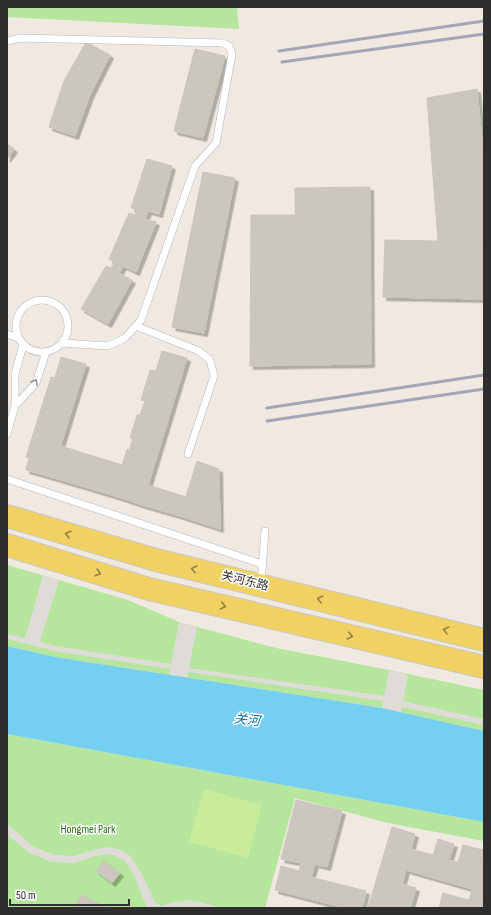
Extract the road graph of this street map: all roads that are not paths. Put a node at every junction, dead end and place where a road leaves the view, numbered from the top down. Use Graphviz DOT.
graph roads {
  1 [pos="7,41"];
  2 [pos="136,326"];
  3 [pos="7,334"];
  4 [pos="18,338"];
  5 [pos="62,344"];
  6 [pos="23,345"];
  7 [pos="46,352"];
  8 [pos="16,406"];
  9 [pos="7,434"];
  10 [pos="188,454"];
  11 [pos="7,479"];
  12 [pos="7,516"];
  13 [pos="265,531"];
  14 [pos="7,545"];
  15 [pos="261,575"];
  16 [pos="484,640"];
  17 [pos="484,667"];
  1 -- 2 [label="lane"];
  2 -- 5 [label="lane"];
  2 -- 10 [label="lane"];
  3 -- 4 [label="lane"];
  4 -- 5 [label="lane"];
  4 -- 6 [label="lane"];
  5 -- 7 [label="lane"];
  6 -- 7 [label="lane"];
  6 -- 8 [label="lane"];
  8 -- 7 [label="lane, one-way"];
  8 -- 9 [label="lane"];
  11 -- 15 [label="lane"];
  15 -- 12 [label="main road, 关河东路, one-way"];
  13 -- 15 [label="lane"];
  14 -- 17 [label="main road, one-way"];
  16 -- 15 [label="main road, 关河东路, one-way"];
}
